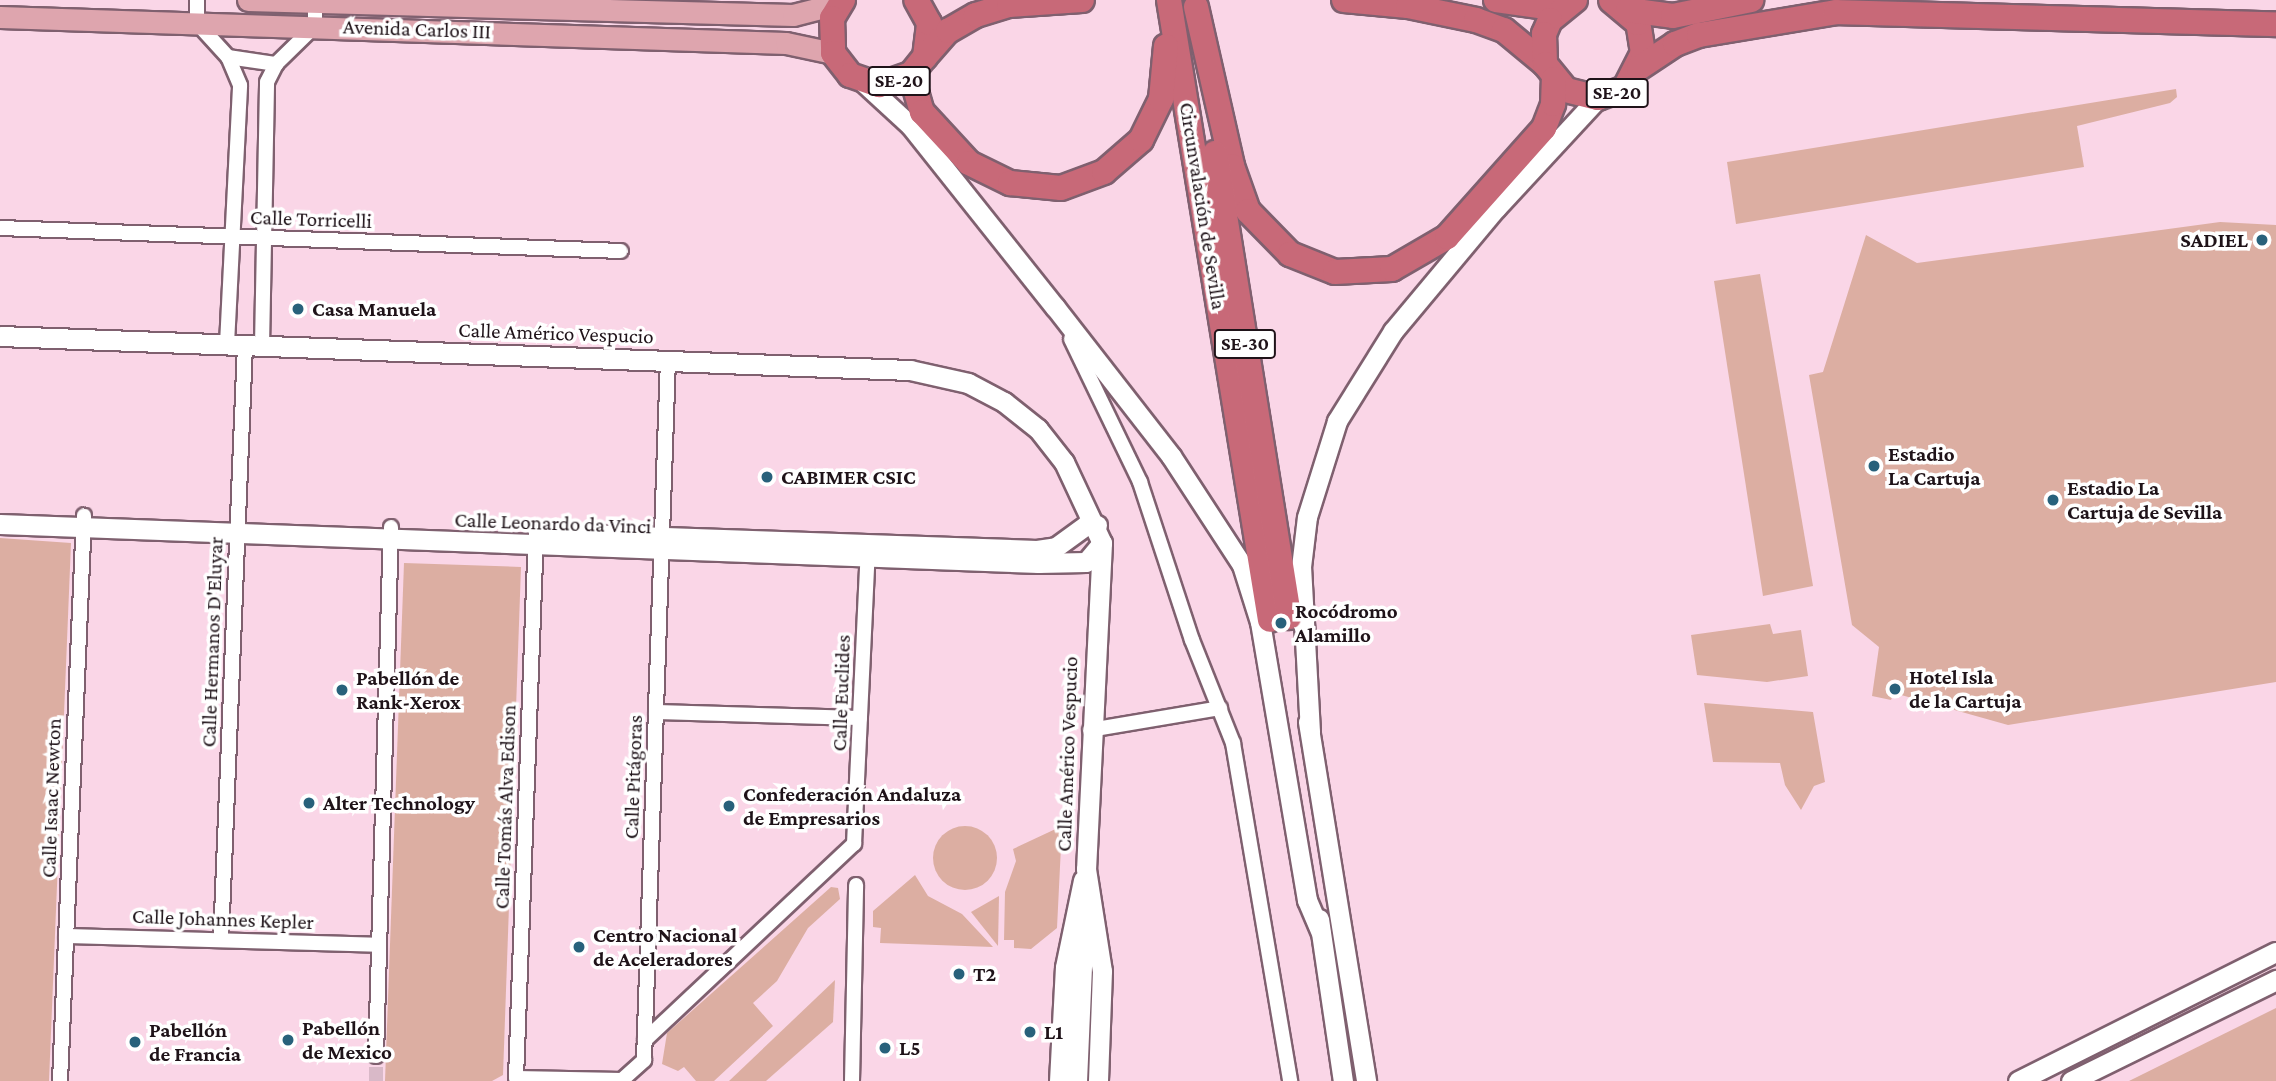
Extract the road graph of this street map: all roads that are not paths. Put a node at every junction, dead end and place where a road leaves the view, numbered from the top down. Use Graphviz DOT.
graph roads {
  1 [pos="197,0"];
  2 [pos="248,0"];
  3 [pos="916,0"];
  4 [pos="1082,0"];
  5 [pos="1167,0"];
  6 [pos="1344,0"];
  7 [pos="1496,0"];
  8 [pos="1751,0"];
  9 [pos="315,1"];
  10 [pos="841,1"];
  11 [pos="1195,4"];
  12 [pos="1567,4"];
  13 [pos="1620,5"];
  14 [pos="0,17"];
  15 [pos="2133,18"];
  16 [pos="197,23"];
  17 [pos="2276,23"];
  18 [pos="315,26"];
  19 [pos="2276,36"];
  20 [pos="832,53"];
  21 [pos="228,57"];
  22 [pos="276,64"];
  23 [pos="918,66"];
  24 [pos="1639,68"];
  25 [pos="1550,72"];
  26 [pos="1190,73"];
  27 [pos="863,82"];
  28 [pos="1598,98"];
  29 [pos="0,228"];
  30 [pos="232,237"];
  31 [pos="264,239"];
  32 [pos="621,251"];
  33 [pos="1055,307"];
  34 [pos="0,336"];
  35 [pos="245,345"];
  36 [pos="668,360"];
  37 [pos="0,513"];
  38 [pos="84,522"];
  39 [pos="0,524"];
  40 [pos="238,527"];
  41 [pos="391,533"];
  42 [pos="536,539"];
  43 [pos="662,543"];
  44 [pos="1092,543"];
  45 [pos="868,551"];
  46 [pos="1280,619"];
  47 [pos="1220,708"];
  48 [pos="656,712"];
  49 [pos="860,718"];
  50 [pos="1090,730"];
  51 [pos="1086,869"];
  52 [pos="856,886"];
  53 [pos="66,936"];
  54 [pos="221,940"];
  55 [pos="379,945"];
  56 [pos="2276,951"];
  57 [pos="2276,980"];
  58 [pos="645,1040"];
  59 [pos="376,1056"];
  60 [pos="513,1079"];
  61 [pos="60,1081"];
  62 [pos="852,1081"];
  63 [pos="1059,1081"];
  64 [pos="1077,1081"];
  65 [pos="1098,1081"];
  66 [pos="1290,1081"];
  67 [pos="1343,1081"];
  68 [pos="1366,1081"];
  69 [pos="2018,1081"];
  70 [pos="2071,1081"];
  1 -- 16 [label="street"];
  2 -- 9 [label="main road, Avenida Carlos III"];
  3 -- 23 [label="highway, SE-20"];
  4 -- 23 [label="highway, SE-20"];
  5 -- 26 [label="highway"];
  6 -- 25 [label="highway, SE-20"];
  7 -- 12 [label="highway"];
  8 -- 13 [label="highway, SE-20"];
  9 -- 10 [label="main road, Avenida Carlos III"];
  9 -- 18 [label="street"];
  10 -- 20 [label="highway"];
  11 -- 26 [label="highway"];
  12 -- 25 [label="highway"];
  13 -- 24 [label="highway, SE-20"];
  14 -- 16 [label="main road, Avenida Carlos III"];
  15 -- 17 [label="highway, SE-20"];
  15 -- 19 [label="street"];
  15 -- 24 [label="highway, SE-20"];
  16 -- 18 [label="main road, Avenida Carlos III"];
  16 -- 21 [label="street"];
  18 -- 20 [label="main road, Avenida Carlos III"];
  18 -- 22 [label="street"];
  20 -- 27 [label="highway, SE-20"];
  21 -- 22 [label="street"];
  21 -- 30 [label="street"];
  22 -- 31 [label="street"];
  23 -- 26 [label="highway"];
  23 -- 27 [label="highway, SE-20"];
  24 -- 28 [label="highway, SE-20"];
  25 -- 26 [label="highway"];
  25 -- 28 [label="highway, SE-20"];
  26 -- 46 [label="highway, Circunvalación de Sevilla / SE-30"];
  27 -- 33 [label="street"];
  28 -- 46 [label="street"];
  29 -- 30 [label="street, Calle Torricelli"];
  30 -- 31 [label="street, Calle Torricelli"];
  30 -- 35 [label="street"];
  31 -- 32 [label="street, Calle Torricelli"];
  31 -- 35 [label="street"];
  33 -- 46 [label="street"];
  33 -- 47 [label="street"];
  34 -- 35 [label="street, Calle Américo Vespucio"];
  35 -- 36 [label="street, Calle Américo Vespucio"];
  35 -- 40 [label="street, Calle Hermanos D'Eluyar"];
  36 -- 43 [label="street, Calle Pitágoras"];
  36 -- 44 [label="street, Calle Américo Vespucio"];
  37 -- 38 [label="street, Calle Leonardo da Vinci"];
  38 -- 39 [label="street, Calle Leonardo da Vinci"];
  38 -- 40 [label="street, Calle Leonardo da Vinci"];
  38 -- 53 [label="street, Calle Isaac Newton"];
  40 -- 41 [label="street, Calle Leonardo da Vinci"];
  40 -- 54 [label="street, Calle Hermanos D'Eluyar"];
  41 -- 42 [label="street, Calle Leonardo da Vinci"];
  41 -- 55 [label="street"];
  42 -- 43 [label="street, Calle Leonardo da Vinci"];
  42 -- 60 [label="street, Calle Tomás Alva Edison"];
  43 -- 45 [label="street, Calle Leonardo da Vinci"];
  43 -- 48 [label="street, Calle Pitágoras"];
  44 -- 45 [label="street, Calle Leonardo da Vinci"];
  44 -- 45 [label="street, Calle Leonardo da Vinci"];
  44 -- 50 [label="street, Calle Américo Vespucio"];
  45 -- 49 [label="street, Calle Euclides"];
  46 -- 67 [label="street"];
  46 -- 68 [label="street"];
  47 -- 50 [label="street"];
  47 -- 66 [label="street"];
  48 -- 49 [label="street"];
  48 -- 58 [label="street, Calle Pitágoras"];
  49 -- 58 [label="street, Calle Euclides"];
  50 -- 51 [label="street, Calle Américo Vespucio"];
  51 -- 63 [label="street, Calle Américo Vespucio"];
  51 -- 64 [label="street"];
  51 -- 65 [label="street, Calle Américo Vespucio"];
  52 -- 62 [label="street"];
  53 -- 54 [label="street, Calle Johannes Kepler"];
  53 -- 61 [label="street, Calle Isaac Newton"];
  54 -- 55 [label="street, Calle Johannes Kepler"];
  55 -- 59 [label="street"];
  56 -- 69 [label="street"];
  57 -- 70 [label="street"];
  58 -- 60 [label="street, Calle Pitágoras"];
}
